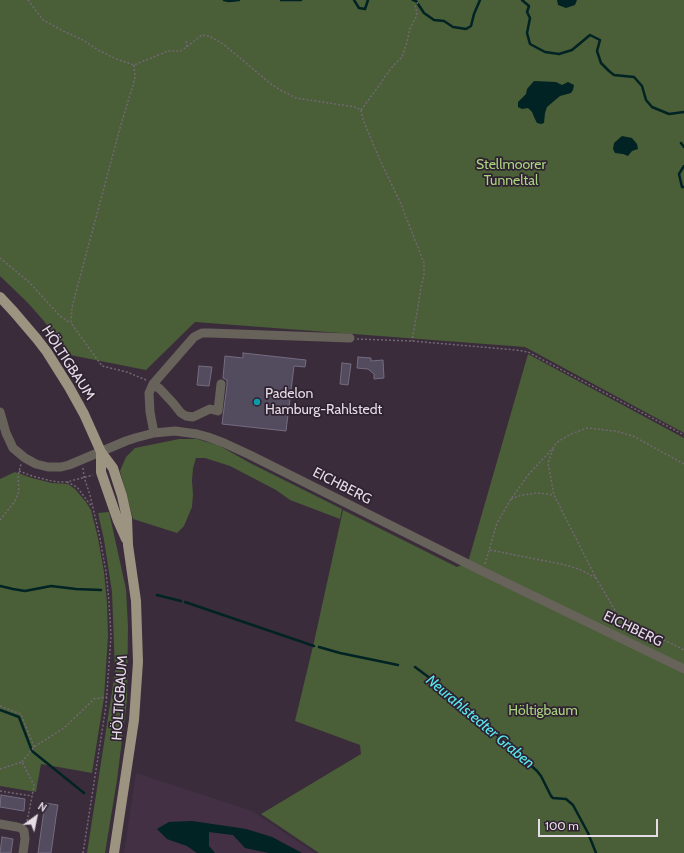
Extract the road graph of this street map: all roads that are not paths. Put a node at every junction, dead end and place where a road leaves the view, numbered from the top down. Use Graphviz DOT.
graph roads {
  1 [pos="0,297"];
  2 [pos="350,338"];
  3 [pos="153,384"];
  4 [pos="221,384"];
  5 [pos="0,412"];
  6 [pos="154,434"];
  7 [pos="101,452"];
  8 [pos="128,545"];
  9 [pos="684,669"];
  10 [pos="0,824"];
  11 [pos="23,853"];
  12 [pos="114,853"];
  1 -- 7 [label="main road, HÖLTIGBAUM"];
  2 -- 3 [label="street"];
  3 -- 4 [label="street"];
  3 -- 6 [label="street"];
  5 -- 7 [label="street, EICHBERG"];
  6 -- 7 [label="street, EICHBERG"];
  6 -- 9 [label="street, EICHBERG"];
  7 -- 8 [label="main road, HÖLTIGBAUM"];
  7 -- 8 [label="main road, HÖLTIGBAUM"];
  8 -- 12 [label="main road, HÖLTIGBAUM"];
  10 -- 11 [label="street"];
}
